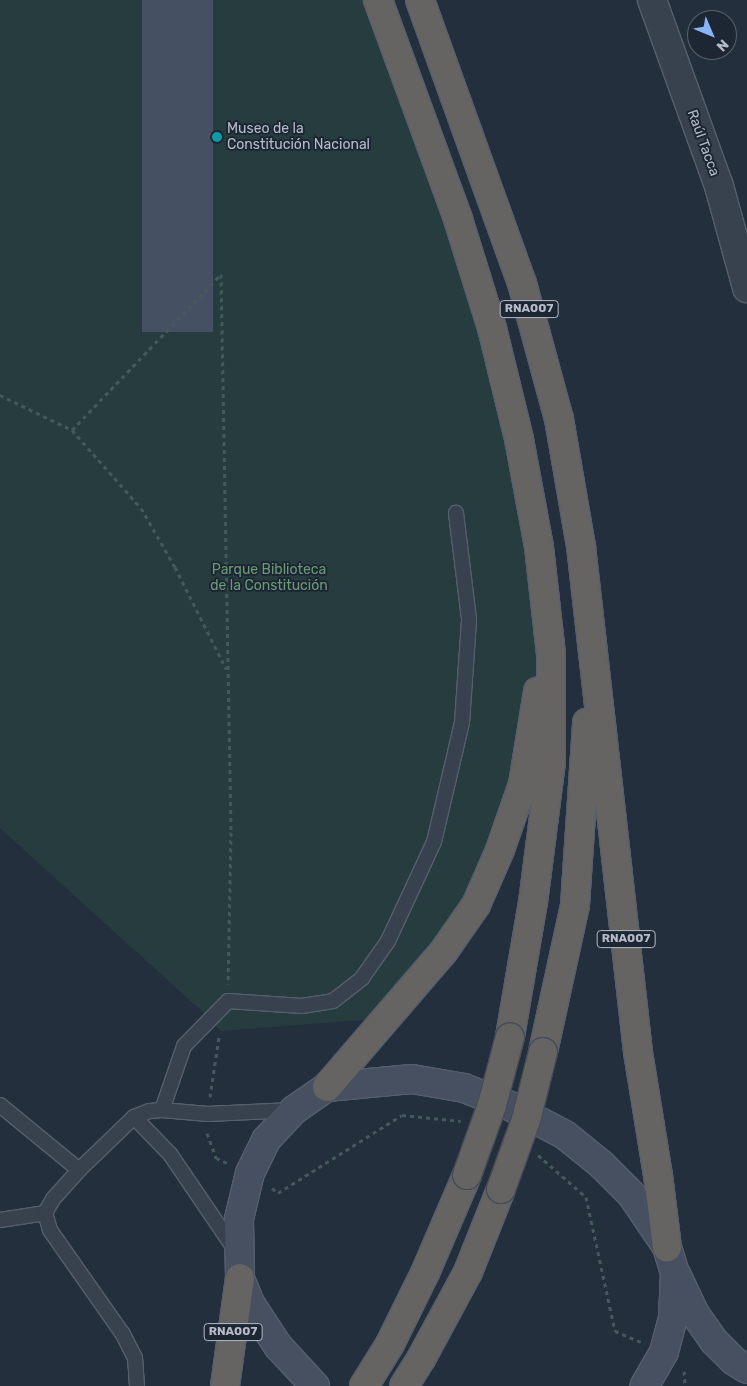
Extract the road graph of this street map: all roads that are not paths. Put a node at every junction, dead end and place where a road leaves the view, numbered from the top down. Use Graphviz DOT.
graph roads {
  1 [pos="378,0"];
  2 [pos="420,0"];
  3 [pos="652,0"];
  4 [pos="747,288"];
  5 [pos="456,513"];
  6 [pos="539,547"];
  7 [pos="590,630"];
  8 [pos="327,1088"];
  9 [pos="0,1105"];
  10 [pos="162,1110"];
  11 [pos="294,1110"];
  12 [pos="134,1117"];
  13 [pos="79,1170"];
  14 [pos="45,1213"];
  15 [pos="0,1220"];
  16 [pos="667,1247"];
  17 [pos="239,1266"];
  18 [pos="675,1273"];
  19 [pos="747,1369"];
  20 [pos="137,1386"];
  21 [pos="225,1386"];
  22 [pos="315,1386"];
  23 [pos="364,1386"];
  24 [pos="404,1386"];
  25 [pos="644,1386"];
  1 -- 6 [label="highway, RNA007"];
  2 -- 7 [label="highway, RNA007"];
  3 -- 4 [label="street, Raúl Tacca"];
  5 -- 10 [label="lane"];
  6 -- 8 [label="highway, RNA007"];
  6 -- 23 [label="highway, RNA007, bridge"];
  7 -- 16 [label="highway, RNA007"];
  7 -- 24 [label="highway, RNA007, bridge"];
  8 -- 11 [label="main road"];
  8 -- 16 [label="main road"];
  9 -- 13 [label="lane"];
  10 -- 11 [label="lane"];
  10 -- 12 [label="lane"];
  11 -- 17 [label="main road"];
  12 -- 13 [label="lane"];
  12 -- 17 [label="lane"];
  13 -- 14 [label="lane"];
  14 -- 15 [label="lane"];
  14 -- 20 [label="lane"];
  16 -- 18 [label="main road"];
  17 -- 21 [label="highway, RNA007"];
  17 -- 22 [label="main road"];
  18 -- 19 [label="main road"];
  18 -- 25 [label="main road"];
}
